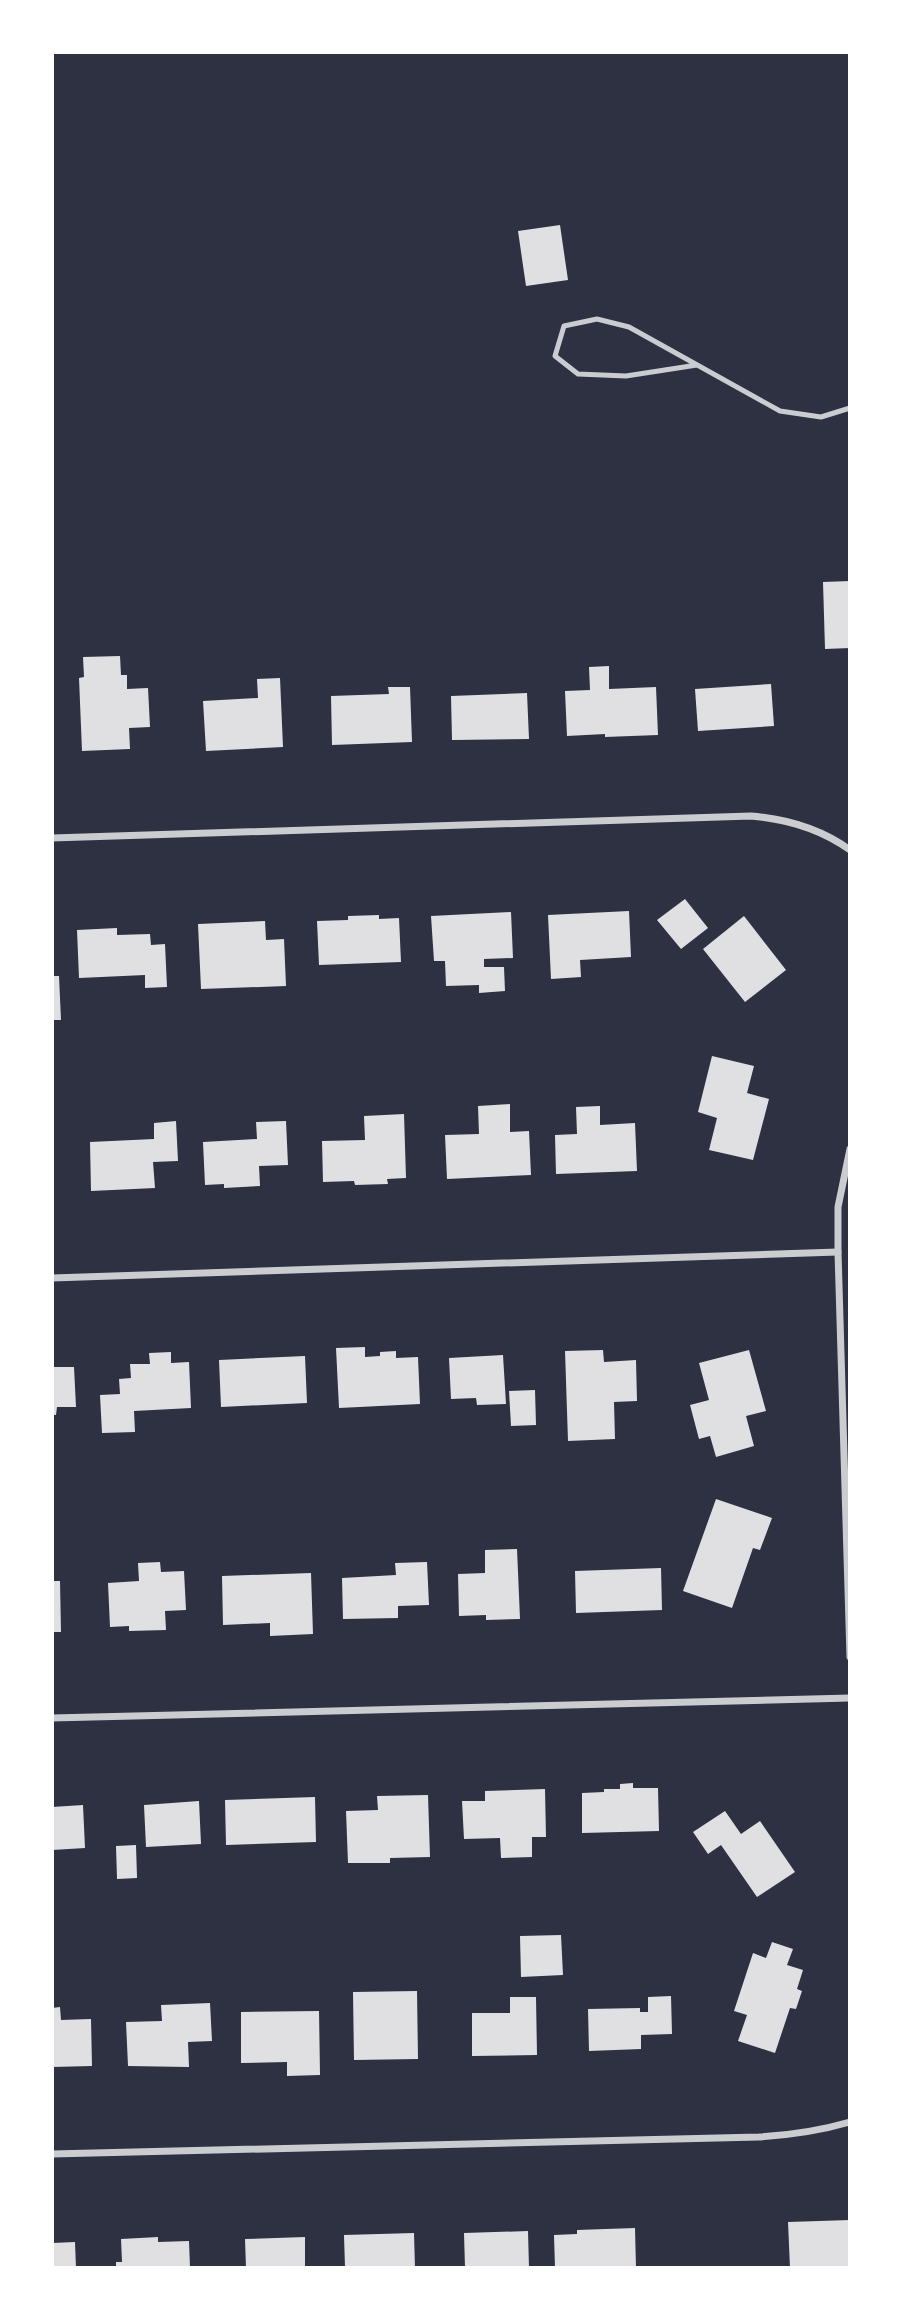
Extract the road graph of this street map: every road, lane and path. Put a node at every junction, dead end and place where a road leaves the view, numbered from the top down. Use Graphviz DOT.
graph roads {
  1 [pos="697,365"];
  2 [pos="849,408"];
  3 [pos="52,838"];
  4 [pos="849,850"];
  5 [pos="849,1149"];
  6 [pos="838,1252"];
  7 [pos="52,1278"];
  8 [pos="849,1657"];
  9 [pos="849,1698"];
  10 [pos="52,1718"];
  11 [pos="849,2122"];
  12 [pos="52,2154"];
  1 -- 1 [label="lane"];
  1 -- 2 [label="lane"];
  3 -- 4 [label="street"];
  5 -- 6 [label="street"];
  6 -- 7 [label="street"];
  6 -- 8 [label="street"];
  9 -- 10 [label="street"];
  11 -- 12 [label="street"];
}
